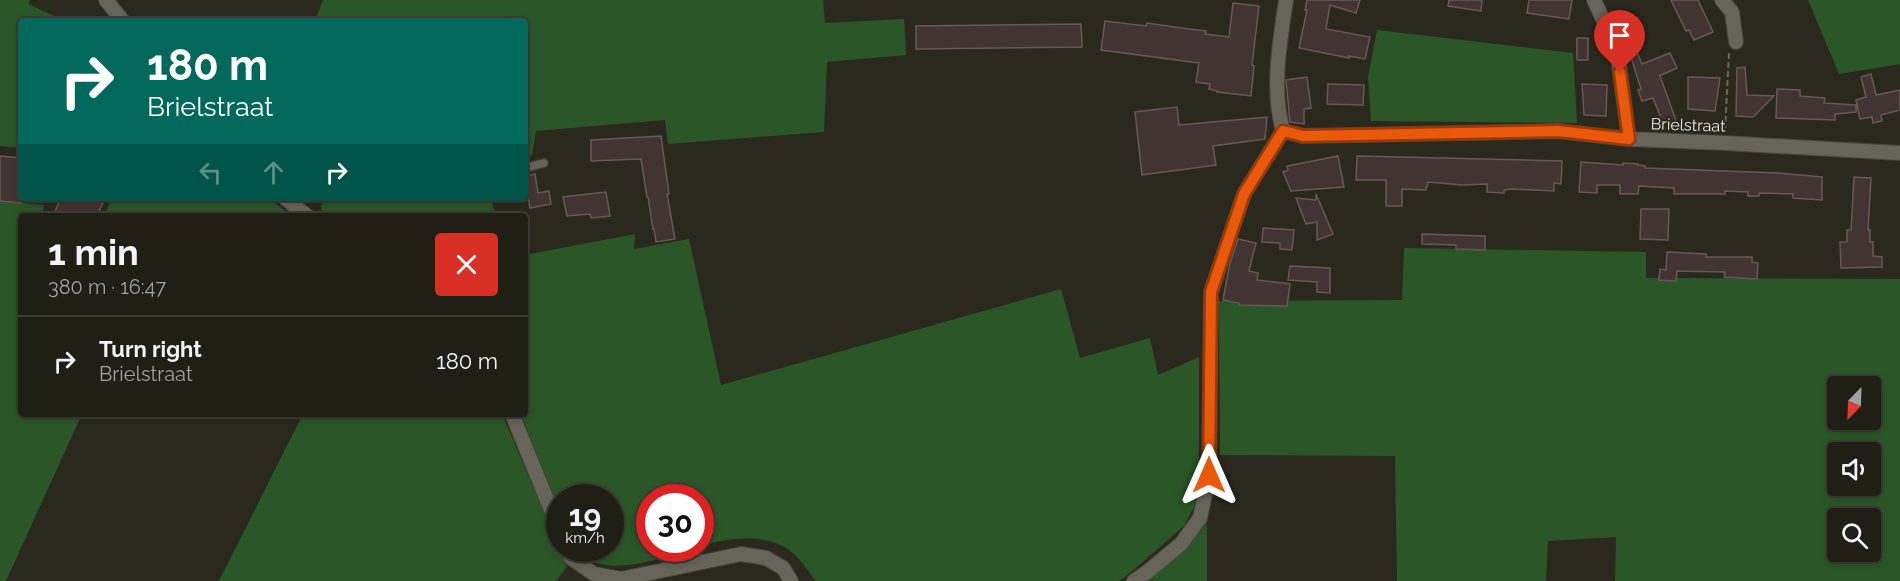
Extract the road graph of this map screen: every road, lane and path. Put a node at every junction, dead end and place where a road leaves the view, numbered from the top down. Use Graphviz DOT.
graph roads {
  1 [pos="106,0"];
  2 [pos="1286,0"];
  3 [pos="1594,0"];
  4 [pos="1722,0"];
  5 [pos="121,18"];
  6 [pos="1736,42"];
  7 [pos="1283,131"];
  8 [pos="1629,139"];
  9 [pos="1725,143"];
  10 [pos="1900,153"];
  11 [pos="544,163"];
  12 [pos="528,167"];
  13 [pos="288,201"];
  14 [pos="304,213"];
  15 [pos="513,417"];
  16 [pos="546,498"];
  17 [pos="577,562"];
  18 [pos="791,581"];
  19 [pos="1134,581"];
  1 -- 5 [label="street"];
  2 -- 7 [label="street"];
  3 -- 8 [label="street"];
  4 -- 6 [label="street"];
  6 -- 9 [label="path"];
  7 -- 8 [label="street, Brielstraat"];
  7 -- 19 [label="street"];
  8 -- 9 [label="street, Brielstraat"];
  9 -- 10 [label="street, Brielstraat"];
  11 -- 12 [label="lane"];
  13 -- 14 [label="street"];
  15 -- 16 [label="street"];
  17 -- 18 [label="street"];
}
